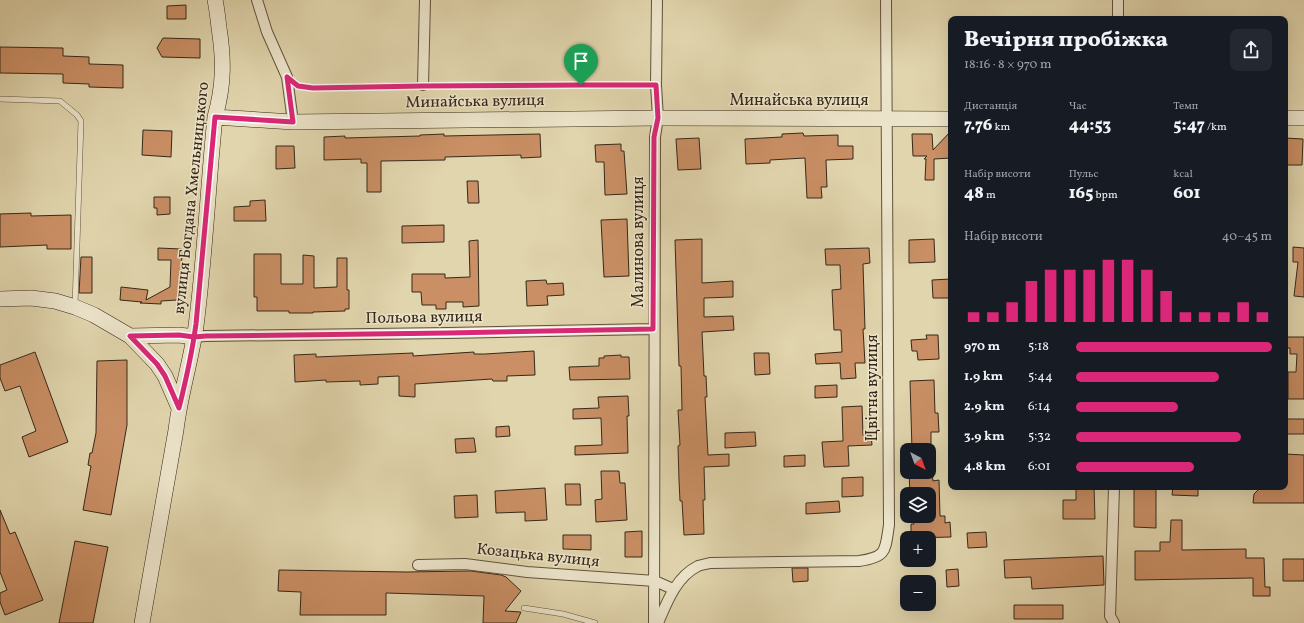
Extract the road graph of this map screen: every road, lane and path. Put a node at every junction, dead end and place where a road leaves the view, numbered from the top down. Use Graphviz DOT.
graph roads {
  1 [pos="215,0"];
  2 [pos="257,0"];
  3 [pos="425,0"];
  4 [pos="657,0"];
  5 [pos="886,0"];
  6 [pos="1118,0"];
  7 [pos="1118,16"];
  8 [pos="287,77"];
  9 [pos="656,85"];
  10 [pos="423,86"];
  11 [pos="0,99"];
  12 [pos="215,117"];
  13 [pos="658,118"];
  14 [pos="1288,118"];
  15 [pos="1304,118"];
  16 [pos="886,119"];
  17 [pos="948,119"];
  18 [pos="293,122"];
  19 [pos="0,300"];
  20 [pos="75,307"];
  21 [pos="653,329"];
  22 [pos="130,336"];
  23 [pos="194,337"];
  24 [pos="179,408"];
  25 [pos="1114,490"];
  26 [pos="418,565"];
  27 [pos="655,581"];
  28 [pos="673,589"];
  29 [pos="524,608"];
  30 [pos="143,617"];
  31 [pos="1112,619"];
  32 [pos="595,623"];
  33 [pos="654,623"];
  34 [pos="658,623"];
  1 -- 12 [label="street, вулиця Богдана Хмельницького"];
  2 -- 8 [label="street"];
  3 -- 10 [label="street"];
  4 -- 9 [label="street, Малинова вулиця"];
  5 -- 16 [label="street, Цвітна вулиця"];
  6 -- 7 [label="street"];
  8 -- 10 [label="lane"];
  8 -- 18 [label="street"];
  9 -- 10 [label="lane"];
  9 -- 13 [label="street, Малинова вулиця"];
  11 -- 20 [label="lane"];
  12 -- 18 [label="street, Минайська вулиця"];
  12 -- 23 [label="street, вулиця Богдана Хмельницького"];
  13 -- 16 [label="street, Минайська вулиця"];
  13 -- 18 [label="street, Минайська вулиця"];
  13 -- 21 [label="street, Малинова вулиця"];
  14 -- 15 [label="street"];
  16 -- 17 [label="street, Минайська вулиця"];
  16 -- 28 [label="street, Цвітна вулиця"];
  19 -- 20 [label="street"];
  20 -- 22 [label="street"];
  21 -- 23 [label="street, Польова вулиця"];
  21 -- 27 [label="street, Малинова вулиця"];
  22 -- 23 [label="street"];
  22 -- 24 [label="street"];
  23 -- 24 [label="street, вулиця Богдана Хмельницького"];
  24 -- 30 [label="street, вулиця Богдана Хмельницького"];
  25 -- 31 [label="street"];
  26 -- 27 [label="street, Козацька вулиця"];
  27 -- 28 [label="street, Козацька вулиця"];
  27 -- 33 [label="street, Малинова вулиця"];
  28 -- 34 [label="street"];
  29 -- 32 [label="lane"];
}
